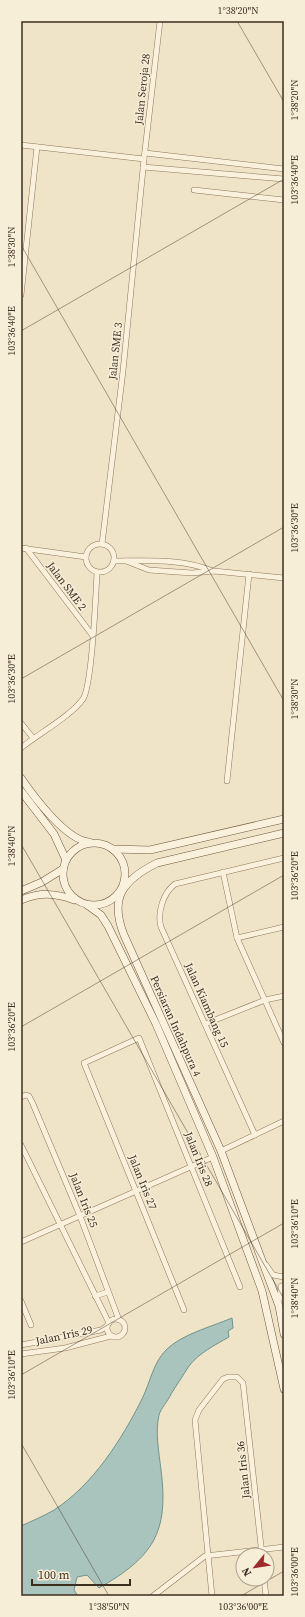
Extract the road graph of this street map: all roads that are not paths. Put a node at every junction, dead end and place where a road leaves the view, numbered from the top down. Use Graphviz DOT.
graph roads {
  1 [pos="160,21"];
  2 [pos="21,145"];
  3 [pos="37,147"];
  4 [pos="144,156"];
  5 [pos="143,167"];
  6 [pos="284,170"];
  7 [pos="284,179"];
  8 [pos="194,190"];
  9 [pos="284,200"];
  10 [pos="21,295"];
  11 [pos="102,544"];
  12 [pos="23,548"];
  13 [pos="86,557"];
  14 [pos="114,560"];
  15 [pos="126,561"];
  16 [pos="214,571"];
  17 [pos="97,572"];
  18 [pos="249,574"];
  19 [pos="284,578"];
  20 [pos="92,636"];
  21 [pos="21,723"];
  22 [pos="33,738"];
  23 [pos="21,748"];
  24 [pos="21,778"];
  25 [pos="227,781"];
  26 [pos="21,791"];
  27 [pos="284,819"];
  28 [pos="284,833"];
  29 [pos="91,843"];
  30 [pos="113,849"];
  31 [pos="284,858"];
  32 [pos="66,860"];
  33 [pos="63,869"];
  34 [pos="223,872"];
  35 [pos="122,888"];
  36 [pos="21,890"];
  37 [pos="21,900"];
  38 [pos="78,902"];
  39 [pos="86,905"];
  40 [pos="284,927"];
  41 [pos="237,938"];
  42 [pos="284,996"];
  43 [pos="265,1000"];
  44 [pos="205,1024"];
  45 [pos="139,1038"];
  46 [pos="284,1043"];
  47 [pos="21,1097"];
  48 [pos="284,1121"];
  49 [pos="255,1134"];
  50 [pos="21,1145"];
  51 [pos="221,1150"];
  52 [pos="213,1157"];
  53 [pos="191,1166"];
  54 [pos="136,1191"];
  55 [pos="80,1216"];
  56 [pos="59,1225"];
  57 [pos="21,1242"];
  58 [pos="260,1255"];
  59 [pos="284,1277"];
  60 [pos="284,1286"];
  61 [pos="240,1287"];
  62 [pos="108,1292"];
  63 [pos="95,1296"];
  64 [pos="21,1301"];
  65 [pos="279,1306"];
  66 [pos="184,1310"];
  67 [pos="119,1320"];
  68 [pos="31,1325"];
  69 [pos="108,1325"];
  70 [pos="284,1334"];
  71 [pos="112,1336"];
  72 [pos="21,1345"];
  73 [pos="21,1354"];
  74 [pos="284,1389"];
  75 [pos="261,1547"];
  76 [pos="235,1554"];
  77 [pos="208,1555"];
  78 [pos="153,1596"];
  79 [pos="212,1596"];
  1 -- 4 [label="street, Jalan Seroja 28"];
  2 -- 3 [label="street"];
  3 -- 4 [label="street"];
  3 -- 10 [label="street"];
  4 -- 5 [label="street, Jalan SME 3"];
  4 -- 6 [label="street"];
  5 -- 7 [label="street"];
  5 -- 11 [label="street, Jalan SME 3"];
  8 -- 9 [label="street"];
  11 -- 13 [label="street"];
  11 -- 14 [label="street"];
  12 -- 13 [label="street"];
  12 -- 20 [label="street, Jalan SME 2"];
  13 -- 17 [label="street"];
  14 -- 15 [label="street"];
  14 -- 17 [label="street"];
  15 -- 16 [label="street"];
  15 -- 16 [label="street"];
  16 -- 18 [label="street"];
  17 -- 20 [label="street"];
  18 -- 19 [label="street"];
  18 -- 25 [label="street"];
  20 -- 22 [label="street"];
  21 -- 22 [label="street"];
  22 -- 23 [label="street"];
  24 -- 29 [label="street"];
  26 -- 32 [label="street"];
  27 -- 30 [label="street"];
  28 -- 35 [label="street"];
  29 -- 30 [label="street"];
  29 -- 32 [label="street"];
  30 -- 35 [label="street"];
  31 -- 34 [label="street"];
  32 -- 33 [label="street"];
  33 -- 36 [label="street"];
  33 -- 38 [label="street"];
  34 -- 41 [label="street"];
  34 -- 44 [label="street, Jalan Kiambang 15"];
  35 -- 39 [label="street"];
  35 -- 51 [label="street, Persiaran Indahpura 4"];
  37 -- 38 [label="street"];
  38 -- 39 [label="street"];
  39 -- 52 [label="street, Persiaran Indahpura 4"];
  40 -- 41 [label="street"];
  41 -- 43 [label="street"];
  42 -- 43 [label="street"];
  43 -- 44 [label="street"];
  43 -- 46 [label="street"];
  44 -- 49 [label="street, Jalan Kiambang 15"];
  45 -- 53 [label="street, Jalan Iris 28"];
  45 -- 54 [label="street, Jalan Iris 27"];
  47 -- 55 [label="street, Jalan Iris 25"];
  48 -- 49 [label="street"];
  49 -- 51 [label="street"];
  50 -- 56 [label="street"];
  51 -- 58 [label="street, Persiaran Indahpura 4"];
  52 -- 53 [label="street"];
  52 -- 74 [label="street, Persiaran Indahpura 4"];
  53 -- 54 [label="street"];
  53 -- 61 [label="street, Jalan Iris 28"];
  54 -- 55 [label="street"];
  54 -- 66 [label="street, Jalan Iris 27"];
  55 -- 56 [label="street"];
  55 -- 62 [label="street, Jalan Iris 25"];
  56 -- 57 [label="street"];
  56 -- 63 [label="street"];
  58 -- 59 [label="street"];
  58 -- 65 [label="street, Persiaran Indahpura 4"];
  60 -- 65 [label="street"];
  62 -- 63 [label="street"];
  62 -- 67 [label="street, Jalan Iris 25"];
  63 -- 69 [label="street"];
  64 -- 68 [label="street"];
  65 -- 70 [label="street, Persiaran Indahpura 4"];
  67 -- 69 [label="street"];
  67 -- 71 [label="street"];
  69 -- 71 [label="street"];
  69 -- 72 [label="street, Jalan Iris 29"];
  71 -- 73 [label="street, Jalan Iris 29"];
  75 -- 77 [label="street, Jalan Iris 36"];
  76 -- 77 [label="street"];
  77 -- 78 [label="street"];
  77 -- 79 [label="street"];
}
